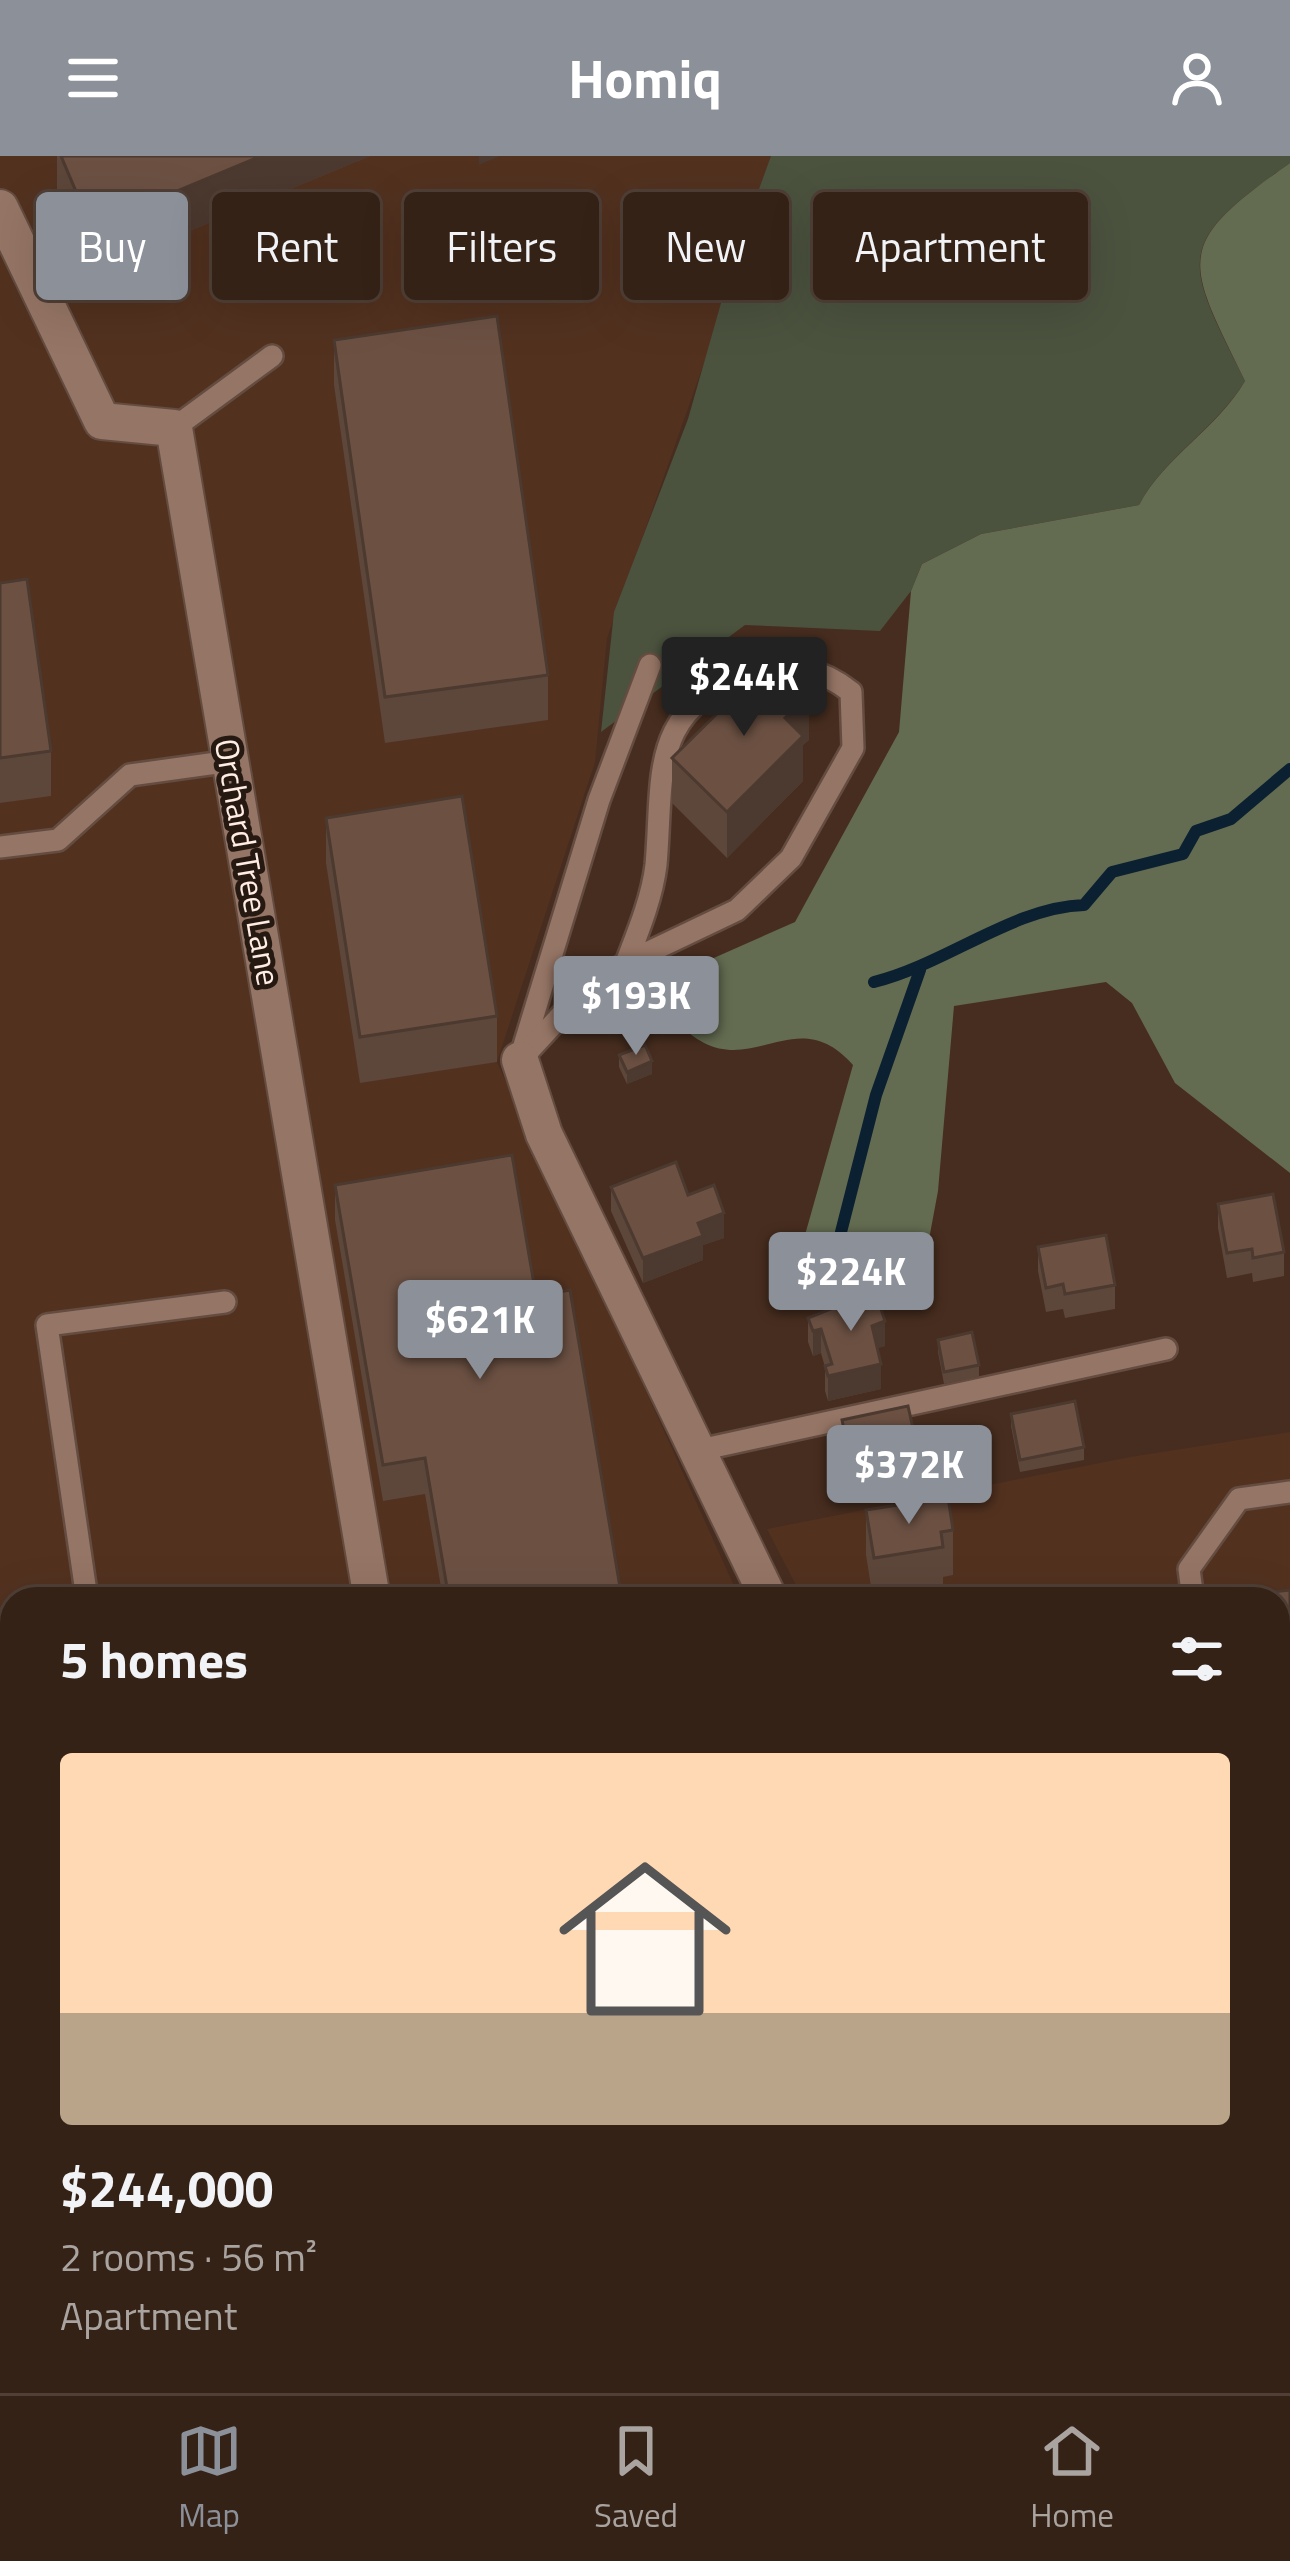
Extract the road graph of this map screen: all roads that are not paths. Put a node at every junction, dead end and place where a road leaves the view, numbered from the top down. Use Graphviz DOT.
graph roads {
  1 [pos="0,208"];
  2 [pos="272,356"];
  3 [pos="174,428"];
  4 [pos="650,665"];
  5 [pos="231,761"];
  6 [pos="0,847"];
  7 [pos="626,963"];
  8 [pos="520,1060"];
  9 [pos="225,1302"];
  10 [pos="1166,1349"];
  11 [pos="695,1451"];
  12 [pos="1290,1492"];
  13 [pos="85,1587"];
  14 [pos="370,1587"];
  15 [pos="763,1587"];
  16 [pos="1191,1587"];
  1 -- 3 [label="street"];
  2 -- 3 [label="lane"];
  3 -- 5 [label="street, Orchard Tree Lane"];
  4 -- 8 [label="lane"];
  5 -- 6 [label="lane"];
  5 -- 14 [label="street, Orchard Tree Lane"];
  7 -- 7 [label="lane"];
  7 -- 8 [label="lane"];
  8 -- 11 [label="street"];
  9 -- 13 [label="lane"];
  10 -- 11 [label="lane"];
  11 -- 15 [label="street"];
  12 -- 16 [label="lane"];
}
